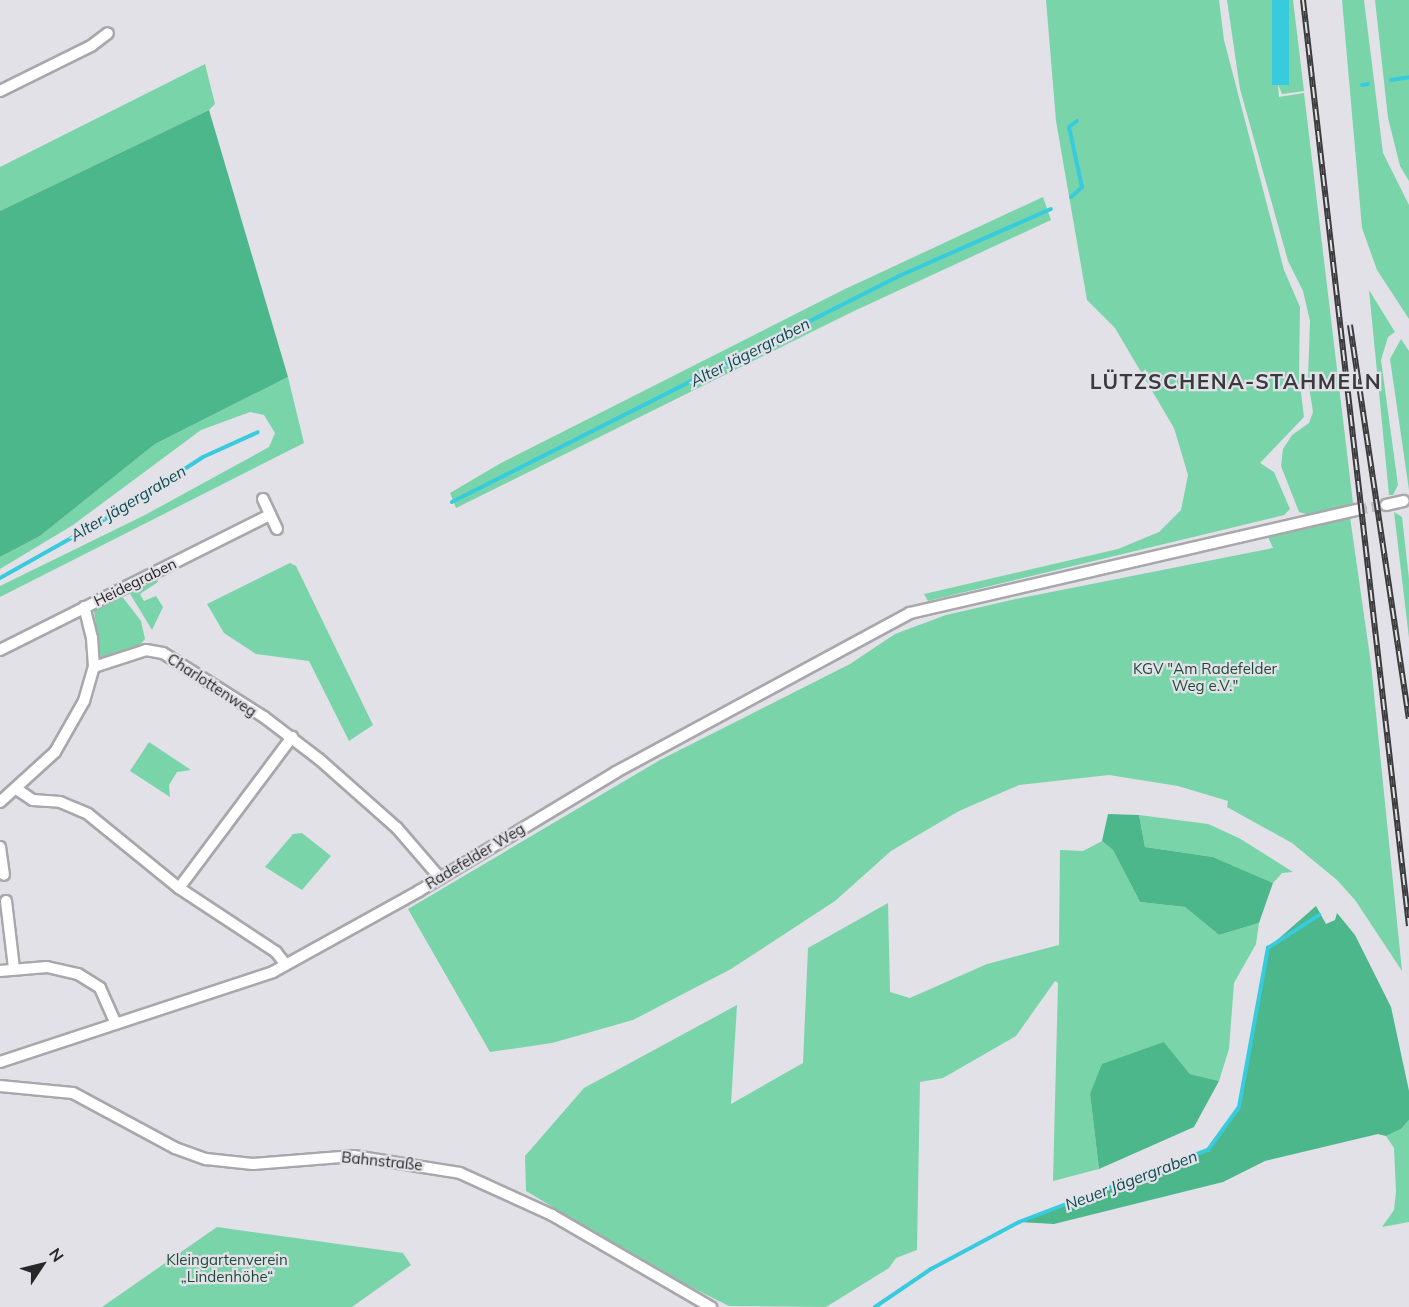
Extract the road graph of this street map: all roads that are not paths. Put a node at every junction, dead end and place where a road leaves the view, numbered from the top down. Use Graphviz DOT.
graph roads {
  1 [pos="108,33"];
  2 [pos="0,91"];
  3 [pos="263,499"];
  4 [pos="1404,501"];
  5 [pos="1386,505"];
  6 [pos="1357,510"];
  7 [pos="270,515"];
  8 [pos="277,529"];
  9 [pos="84,607"];
  10 [pos="0,650"];
  11 [pos="94,667"];
  12 [pos="292,737"];
  13 [pos="18,790"];
  14 [pos="0,802"];
  15 [pos="0,847"];
  16 [pos="4,875"];
  17 [pos="440,878"];
  18 [pos="179,888"];
  19 [pos="6,901"];
  20 [pos="286,965"];
  21 [pos="14,968"];
  22 [pos="0,971"];
  23 [pos="116,1024"];
  24 [pos="0,1062"];
  25 [pos="0,1086"];
  26 [pos="711,1307"];
  1 -- 2 [label="street"];
  3 -- 7 [label="street"];
  4 -- 5 [label="street"];
  6 -- 17 [label="street, Radefelder Weg"];
  7 -- 8 [label="street"];
  7 -- 9 [label="street, Heidegraben"];
  9 -- 10 [label="street, Heidegraben"];
  9 -- 11 [label="street"];
  11 -- 12 [label="street, Charlottenweg"];
  11 -- 13 [label="street"];
  12 -- 17 [label="street, Charlottenweg"];
  12 -- 18 [label="street"];
  13 -- 14 [label="street"];
  13 -- 18 [label="street"];
  15 -- 16 [label="street"];
  17 -- 20 [label="street, Radefelder Weg"];
  18 -- 20 [label="street"];
  19 -- 21 [label="street"];
  20 -- 23 [label="street, Radefelder Weg"];
  21 -- 22 [label="street"];
  21 -- 23 [label="street"];
  23 -- 24 [label="street, Radefelder Weg"];
  25 -- 26 [label="street, Bahnstraße"];
}
